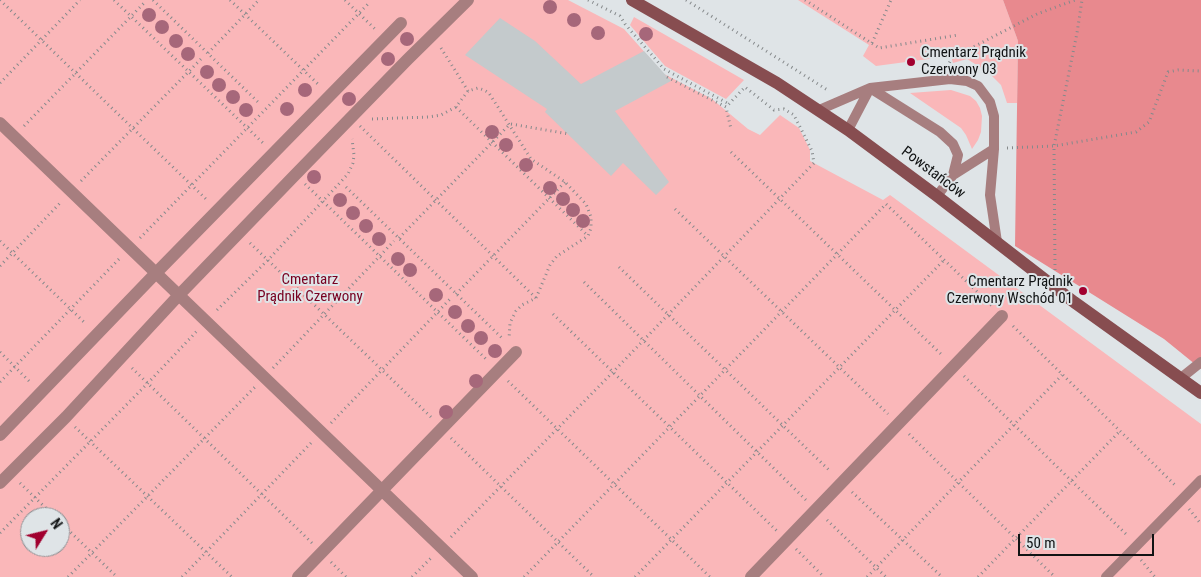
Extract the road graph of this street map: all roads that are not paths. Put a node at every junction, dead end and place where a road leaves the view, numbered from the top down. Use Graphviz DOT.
graph roads {
  1 [pos="468,0"];
  2 [pos="632,0"];
  3 [pos="401,23"];
  4 [pos="870,88"];
  5 [pos="819,110"];
  6 [pos="0,123"];
  7 [pos="848,130"];
  8 [pos="994,149"];
  9 [pos="953,175"];
  10 [pos="937,196"];
  11 [pos="997,242"];
  12 [pos="156,273"];
  13 [pos="179,295"];
  14 [pos="1002,316"];
  15 [pos="516,352"];
  16 [pos="1201,362"];
  17 [pos="1181,378"];
  18 [pos="1201,393"];
  19 [pos="0,435"];
  20 [pos="1201,480"];
  21 [pos="0,483"];
  22 [pos="381,490"];
  23 [pos="298,577"];
  24 [pos="472,577"];
  25 [pos="751,577"];
  26 [pos="1106,577"];
  1 -- 13 [label="street"];
  2 -- 5 [label="street, Powstańców"];
  3 -- 12 [label="street"];
  4 -- 5 [label="lane"];
  4 -- 7 [label="lane"];
  4 -- 8 [label="lane"];
  4 -- 9 [label="lane"];
  5 -- 7 [label="street, Powstańców"];
  6 -- 12 [label="street"];
  7 -- 10 [label="street, Powstańców"];
  8 -- 9 [label="lane"];
  8 -- 11 [label="lane"];
  9 -- 10 [label="lane"];
  10 -- 11 [label="street, Powstańców"];
  11 -- 17 [label="street, Powstańców"];
  12 -- 13 [label="street"];
  12 -- 19 [label="street"];
  13 -- 21 [label="street"];
  13 -- 22 [label="street"];
  14 -- 25 [label="street"];
  15 -- 22 [label="street"];
  16 -- 17 [label="lane"];
  17 -- 18 [label="street, Powstańców"];
  20 -- 26 [label="lane"];
  22 -- 23 [label="street"];
  22 -- 24 [label="street"];
}
